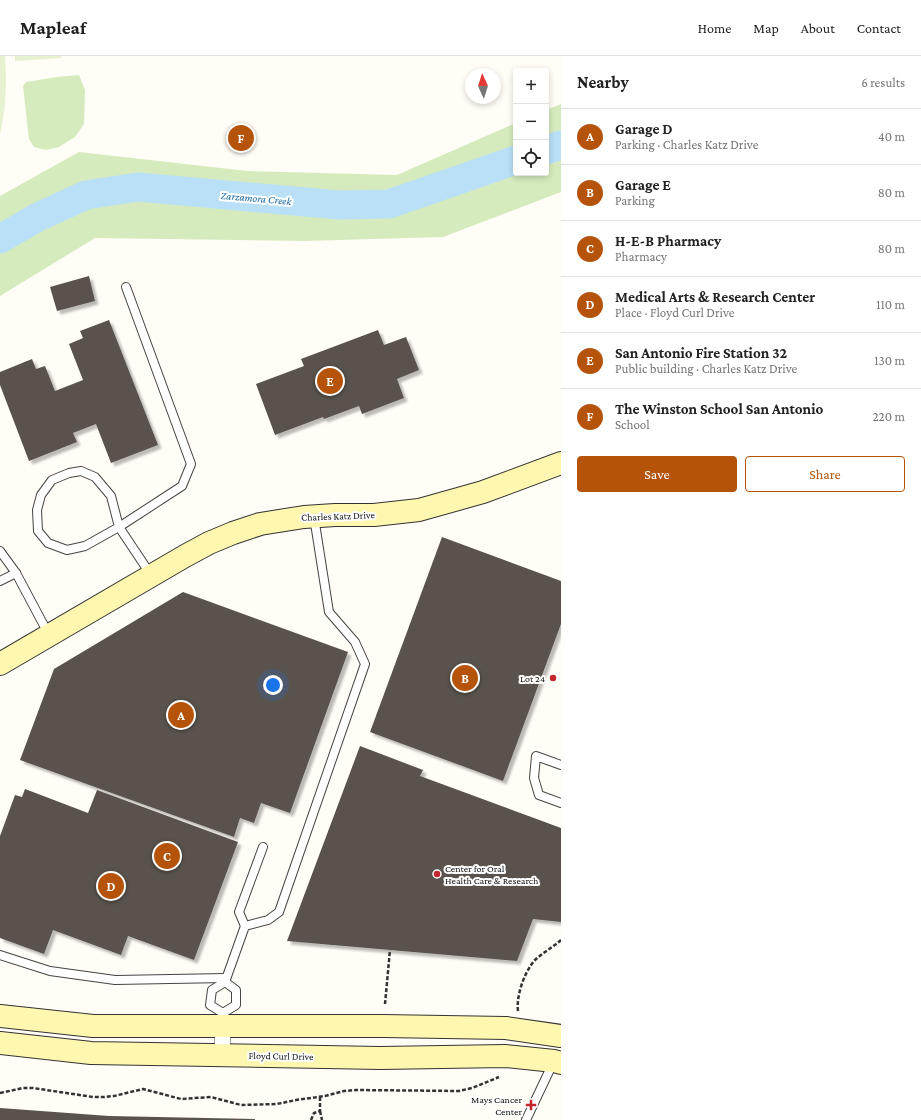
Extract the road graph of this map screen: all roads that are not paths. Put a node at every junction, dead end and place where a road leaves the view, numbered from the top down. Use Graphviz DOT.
graph roads {
  1 [pos="126,287"];
  2 [pos="561,463"];
  3 [pos="314,516"];
  4 [pos="119,527"];
  5 [pos="0,551"];
  6 [pos="16,572"];
  7 [pos="152,575"];
  8 [pos="0,582"];
  9 [pos="49,636"];
  10 [pos="0,664"];
  11 [pos="561,766"];
  12 [pos="561,803"];
  13 [pos="263,847"];
  14 [pos="245,926"];
  15 [pos="0,955"];
  16 [pos="225,980"];
  17 [pos="0,1016"];
  18 [pos="223,1020"];
  19 [pos="561,1037"];
  20 [pos="0,1043"];
  21 [pos="222,1055"];
  22 [pos="557,1062"];
  23 [pos="526,1120"];
  1 -- 4 [label="lane"];
  2 -- 3 [label="street, Charles Katz Drive"];
  3 -- 7 [label="street, Charles Katz Drive"];
  3 -- 14 [label="lane"];
  4 -- 4 [label="lane"];
  4 -- 7 [label="lane"];
  5 -- 6 [label="lane"];
  6 -- 8 [label="lane"];
  6 -- 9 [label="lane"];
  7 -- 9 [label="street, Charles Katz Drive"];
  9 -- 10 [label="street, Charles Katz Drive"];
  11 -- 12 [label="lane"];
  13 -- 14 [label="lane"];
  14 -- 16 [label="lane"];
  15 -- 16 [label="lane"];
  16 -- 18 [label="lane"];
  16 -- 18 [label="lane"];
  17 -- 18 [label="street"];
  18 -- 19 [label="street"];
  18 -- 21 [label="street"];
  19 -- 22 [label="street"];
  20 -- 21 [label="street, Floyd Curl Drive"];
  21 -- 22 [label="street, Floyd Curl Drive"];
  22 -- 23 [label="lane"];
}
